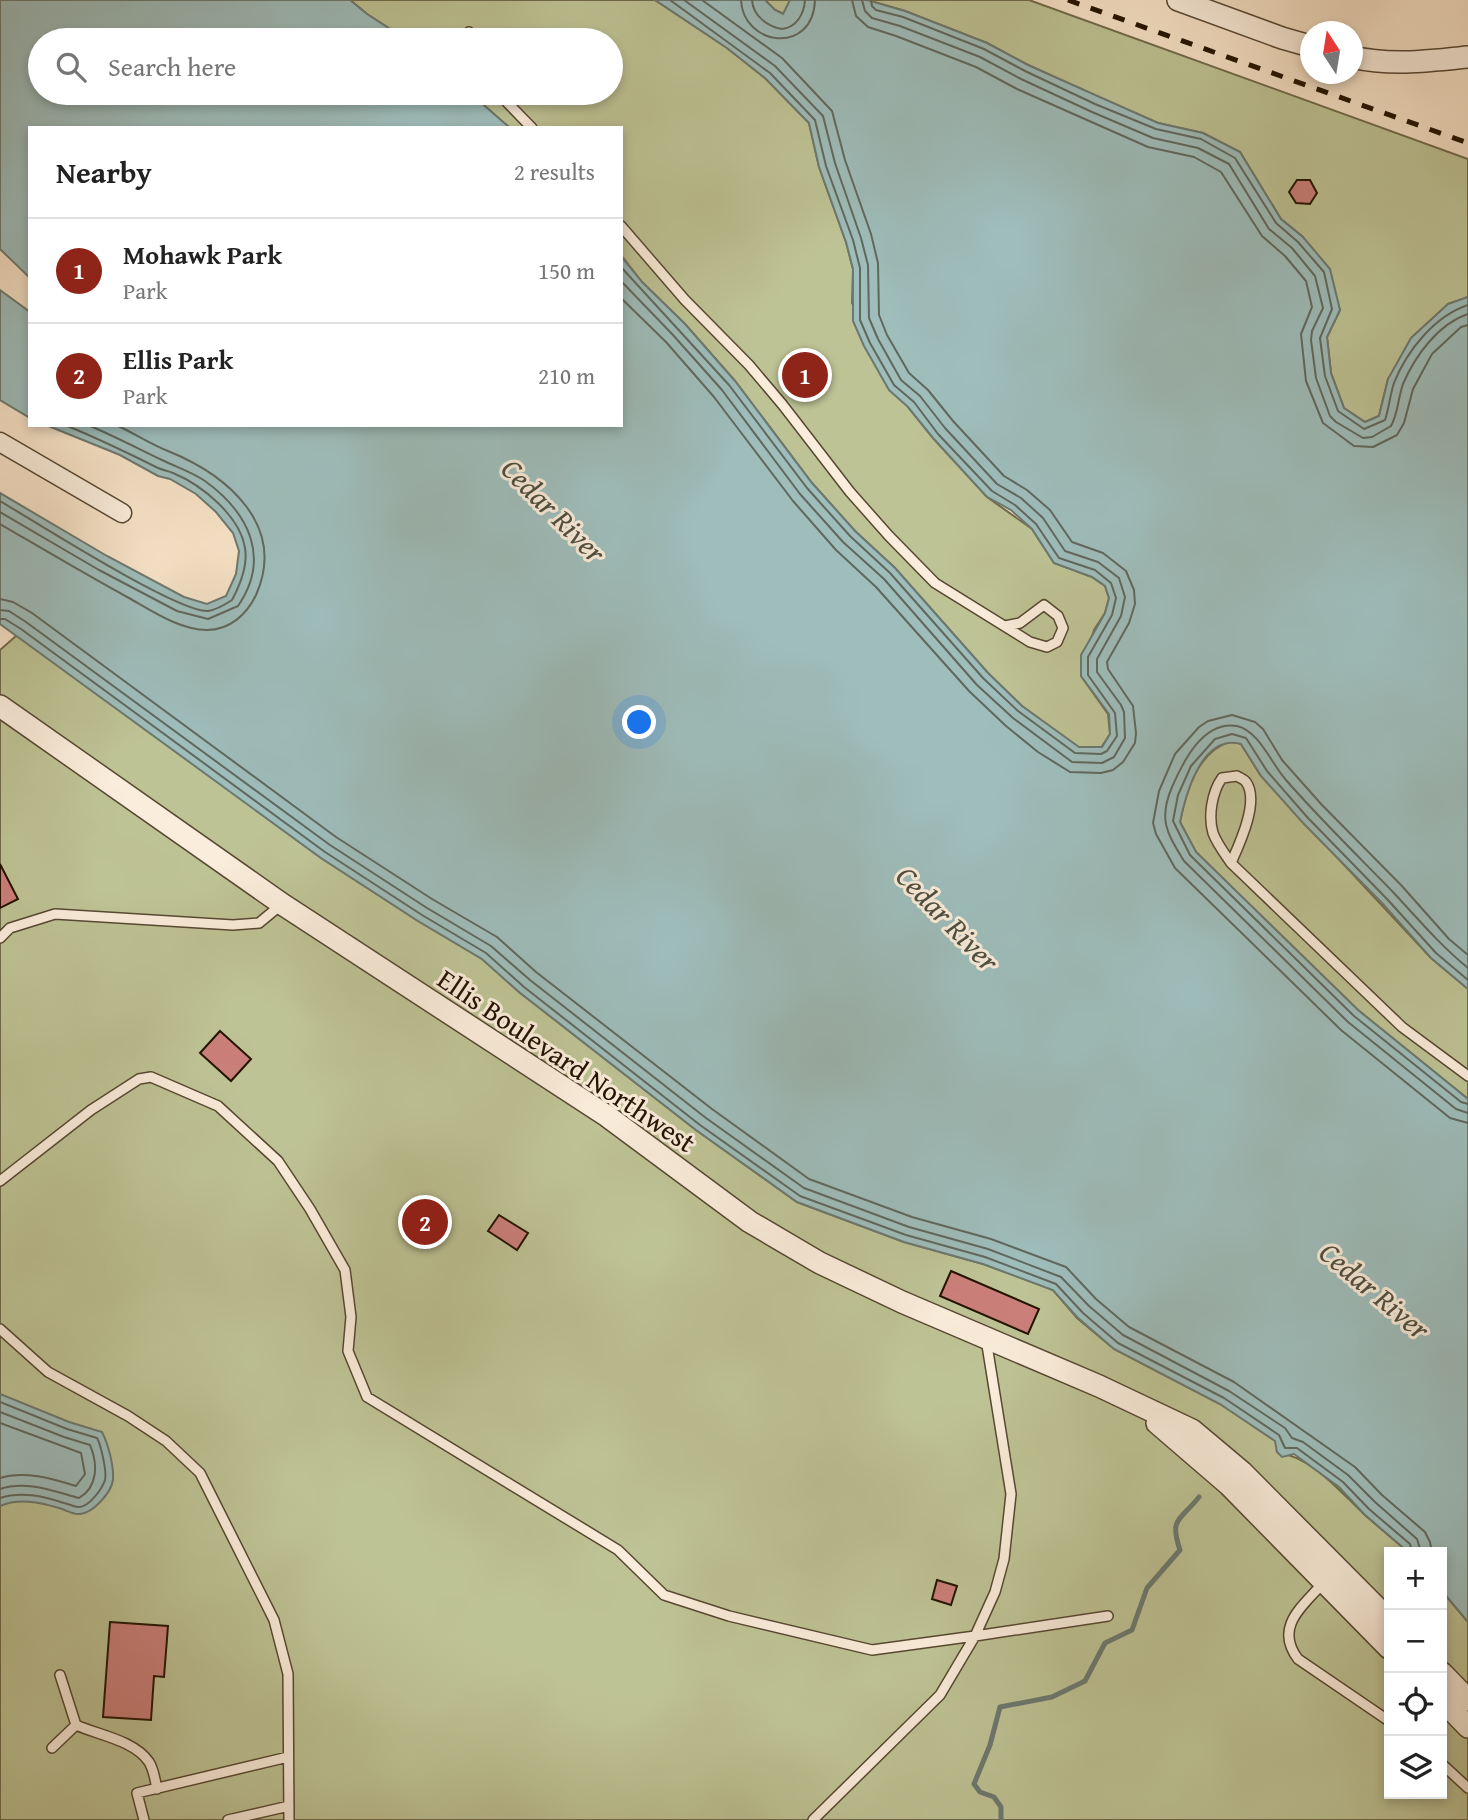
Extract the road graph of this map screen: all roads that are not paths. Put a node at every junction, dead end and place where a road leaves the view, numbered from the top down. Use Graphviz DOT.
graph roads {
  1 [pos="1178,0"];
  2 [pos="1300,43"];
  3 [pos="1468,57"];
  4 [pos="1363,59"];
  5 [pos="510,105"];
  6 [pos="530,126"];
  7 [pos="623,228"];
  8 [pos="0,442"];
  9 [pos="122,513"];
  10 [pos="1005,626"];
  11 [pos="0,706"];
  12 [pos="1231,863"];
  13 [pos="282,904"];
  14 [pos="0,938"];
  15 [pos="1468,1076"];
  16 [pos="0,1181"];
  17 [pos="0,1329"];
  18 [pos="985,1337"];
  19 [pos="1330,1574"];
  20 [pos="1108,1616"];
  21 [pos="1384,1616"];
  22 [pos="975,1636"];
  23 [pos="1384,1641"];
  24 [pos="60,1675"];
  25 [pos="1447,1678"];
  26 [pos="1468,1700"];
  27 [pos="1447,1705"];
  28 [pos="1384,1718"];
  29 [pos="76,1725"];
  30 [pos="1468,1727"];
  31 [pos="52,1748"];
  32 [pos="288,1757"];
  33 [pos="1447,1769"];
  34 [pos="1468,1788"];
  35 [pos="158,1789"];
  36 [pos="289,1806"];
  37 [pos="144,1820"];
  38 [pos="228,1820"];
  39 [pos="289,1820"];
  40 [pos="813,1820"];
  1 -- 2 [label="street"];
  3 -- 4 [label="street"];
  5 -- 6 [label="lane"];
  7 -- 10 [label="lane"];
  8 -- 9 [label="street"];
  10 -- 10 [label="lane"];
  11 -- 13 [label="street, Ellis Boulevard Northwest"];
  12 -- 12 [label="lane"];
  12 -- 15 [label="lane"];
  13 -- 14 [label="lane"];
  13 -- 18 [label="street, Ellis Boulevard Northwest"];
  16 -- 22 [label="lane"];
  17 -- 32 [label="lane"];
  18 -- 19 [label="street, Ellis Boulevard Northwest"];
  18 -- 22 [label="lane"];
  19 -- 21 [label="street, Ellis Boulevard Northwest"];
  19 -- 23 [label="street, Ellis Boulevard Northwest"];
  19 -- 28 [label="lane"];
  20 -- 22 [label="lane"];
  22 -- 40 [label="lane"];
  24 -- 29 [label="lane"];
  25 -- 26 [label="street"];
  27 -- 30 [label="street"];
  29 -- 31 [label="lane"];
  29 -- 35 [label="lane"];
  32 -- 35 [label="lane"];
  32 -- 36 [label="lane"];
  33 -- 34 [label="lane"];
  35 -- 37 [label="lane"];
  36 -- 38 [label="lane"];
  36 -- 39 [label="lane"];
}
